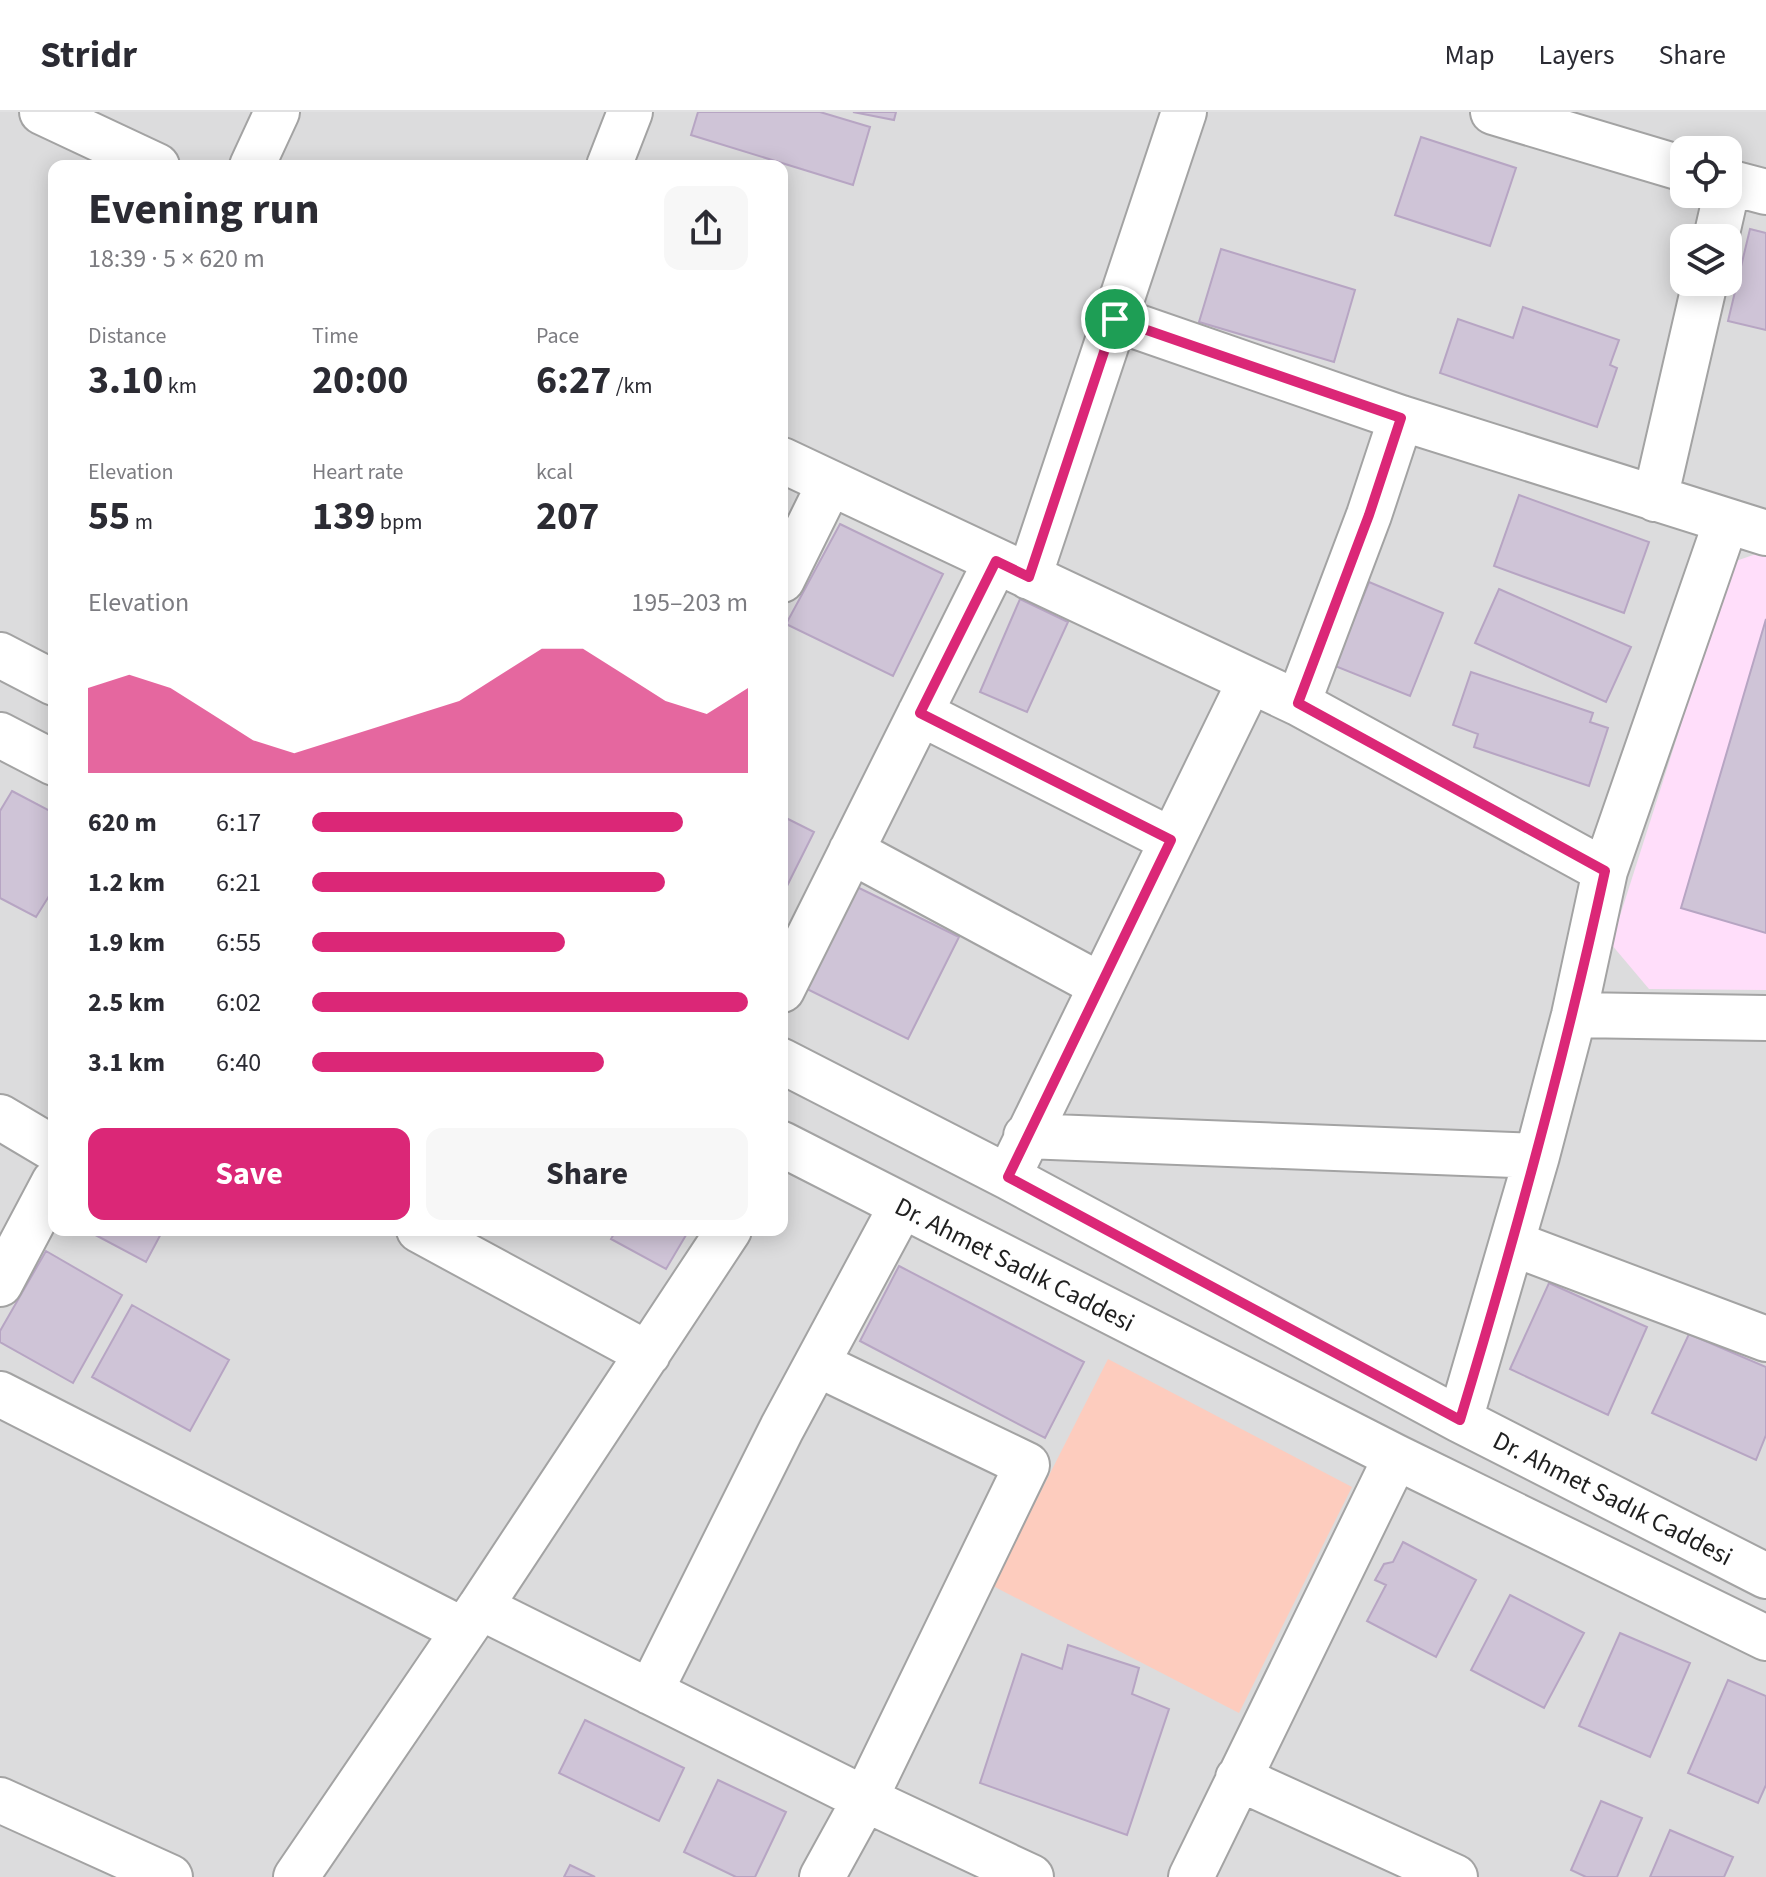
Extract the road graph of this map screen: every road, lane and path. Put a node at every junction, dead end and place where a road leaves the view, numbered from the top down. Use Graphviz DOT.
graph roads {
  1 [pos="42,112"];
  2 [pos="277,112"];
  3 [pos="630,112"];
  4 [pos="1184,112"];
  5 [pos="1493,112"];
  6 [pos="144,160"];
  7 [pos="255,160"];
  8 [pos="611,160"];
  9 [pos="1670,165"];
  10 [pos="1742,186"];
  11 [pos="1766,192"];
  12 [pos="1702,296"];
  13 [pos="1115,319"];
  14 [pos="1401,418"];
  15 [pos="788,463"];
  16 [pos="830,483"];
  17 [pos="1655,499"];
  18 [pos="1746,528"];
  19 [pos="788,568"];
  20 [pos="1012,569"];
  21 [pos="0,655"];
  22 [pos="48,680"];
  23 [pos="1250,681"];
  24 [pos="1298,703"];
  25 [pos="920,713"];
  26 [pos="0,735"];
  27 [pos="48,760"];
  28 [pos="1171,840"];
  29 [pos="851,851"];
  30 [pos="1605,871"];
  31 [pos="788,978"];
  32 [pos="1100,985"];
  33 [pos="1574,1015"];
  34 [pos="1766,1018"];
  35 [pos="788,1064"];
  36 [pos="0,1117"];
  37 [pos="1026,1136"];
  38 [pos="48,1145"];
  39 [pos="788,1149"];
  40 [pos="1537,1156"];
  41 [pos="1008,1177"];
  42 [pos="48,1193"];
  43 [pos="901,1207"];
  44 [pos="430,1236"];
  45 [pos="725,1236"];
  46 [pos="1514,1244"];
  47 [pos="0,1284"];
  48 [pos="1766,1339"];
  49 [pos="648,1354"];
  50 [pos="817,1364"];
  51 [pos="0,1394"];
  52 [pos="1460,1420"];
  53 [pos="1396,1457"];
  54 [pos="1766,1576"];
  55 [pos="472,1619"];
  56 [pos="1766,1638"];
  57 [pos="650,1692"];
  58 [pos="1238,1778"];
  59 [pos="865,1799"];
  60 [pos="0,1800"];
  61 [pos="170,1877"];
  62 [pos="296,1877"];
  63 [pos="822,1877"];
  64 [pos="1031,1877"];
  65 [pos="1191,1877"];
  66 [pos="1455,1877"];
  1 -- 6 [label="street"];
  2 -- 7 [label="street"];
  3 -- 8 [label="street"];
  4 -- 13 [label="street"];
  5 -- 9 [label="street"];
  10 -- 11 [label="street"];
  12 -- 17 [label="street"];
  13 -- 14 [label="street"];
  13 -- 20 [label="street"];
  14 -- 17 [label="street"];
  14 -- 24 [label="street"];
  15 -- 16 [label="street"];
  16 -- 19 [label="street"];
  16 -- 20 [label="street"];
  17 -- 18 [label="street"];
  18 -- 30 [label="street"];
  20 -- 23 [label="street"];
  20 -- 25 [label="street"];
  21 -- 22 [label="street"];
  23 -- 24 [label="street"];
  23 -- 28 [label="street"];
  24 -- 30 [label="street"];
  25 -- 28 [label="street"];
  25 -- 29 [label="street"];
  26 -- 27 [label="street"];
  28 -- 32 [label="street"];
  29 -- 31 [label="street"];
  29 -- 32 [label="street"];
  30 -- 33 [label="street"];
  32 -- 37 [label="street"];
  33 -- 34 [label="street"];
  33 -- 40 [label="street"];
  35 -- 41 [label="street, Dr. Ahmet Sadık Caddesi"];
  36 -- 38 [label="street"];
  37 -- 40 [label="street"];
  37 -- 41 [label="street"];
  39 -- 43 [label="street, Dr. Ahmet Sadık Caddesi"];
  40 -- 46 [label="street"];
  41 -- 52 [label="street, Dr. Ahmet Sadık Caddesi"];
  42 -- 47 [label="street"];
  43 -- 50 [label="street"];
  43 -- 53 [label="street, Dr. Ahmet Sadık Caddesi"];
  44 -- 49 [label="street"];
  45 -- 49 [label="street"];
  46 -- 48 [label="street"];
  46 -- 52 [label="street"];
  49 -- 55 [label="street"];
  50 -- 57 [label="street"];
  50 -- 59 [label="street"];
  51 -- 55 [label="street"];
  52 -- 54 [label="street, Dr. Ahmet Sadık Caddesi"];
  53 -- 56 [label="street, Dr. Ahmet Sadık Caddesi"];
  53 -- 58 [label="street"];
  55 -- 57 [label="street"];
  55 -- 62 [label="street"];
  57 -- 59 [label="street"];
  58 -- 65 [label="street"];
  58 -- 66 [label="street"];
  59 -- 63 [label="street"];
  59 -- 64 [label="street"];
  60 -- 61 [label="street"];
}
